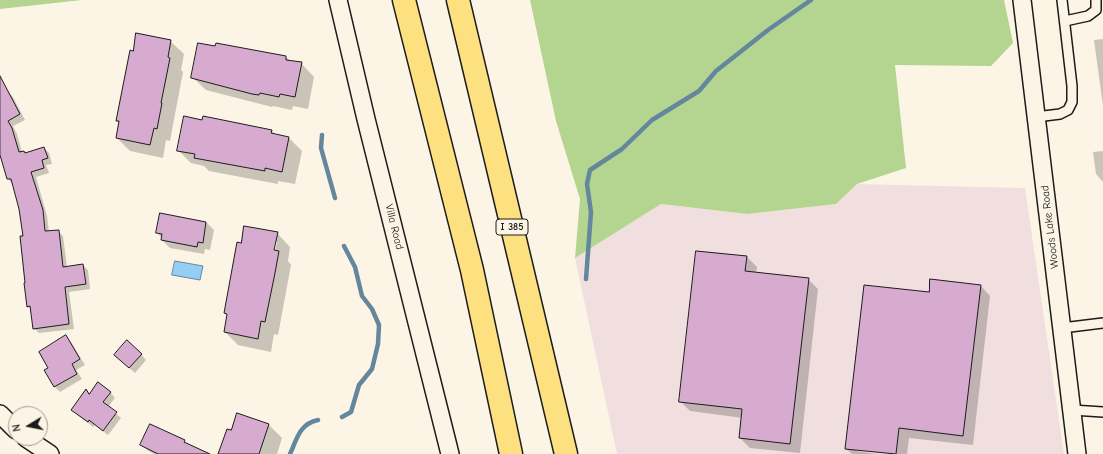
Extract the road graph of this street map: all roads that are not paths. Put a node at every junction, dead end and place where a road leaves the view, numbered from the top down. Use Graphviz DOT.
graph roads {
  1 [pos="338,0"];
  2 [pos="404,0"];
  3 [pos="458,0"];
  4 [pos="1022,0"];
  5 [pos="1062,0"];
  6 [pos="1096,0"];
  7 [pos="1065,21"];
  8 [pos="1036,117"];
  9 [pos="1103,323"];
  10 [pos="1062,328"];
  11 [pos="1072,410"];
  12 [pos="1103,412"];
  13 [pos="0,414"];
  14 [pos="8,422"];
  15 [pos="38,446"];
  16 [pos="566,449"];
  17 [pos="50,454"];
  18 [pos="450,454"];
  19 [pos="511,454"];
  20 [pos="1077,454"];
  1 -- 18 [label="street, Villa Road"];
  2 -- 19 [label="highway"];
  3 -- 16 [label="highway, I 385"];
  4 -- 8 [label="street, Woods Lake Road"];
  5 -- 7 [label="lane"];
  6 -- 7 [label="lane"];
  7 -- 8 [label="lane"];
  8 -- 10 [label="street, Woods Lake Road"];
  9 -- 10 [label="lane"];
  10 -- 11 [label="street, Woods Lake Road"];
  11 -- 12 [label="lane"];
  11 -- 20 [label="street, Woods Lake Road"];
  13 -- 14 [label="street"];
  15 -- 17 [label="street"];
}
